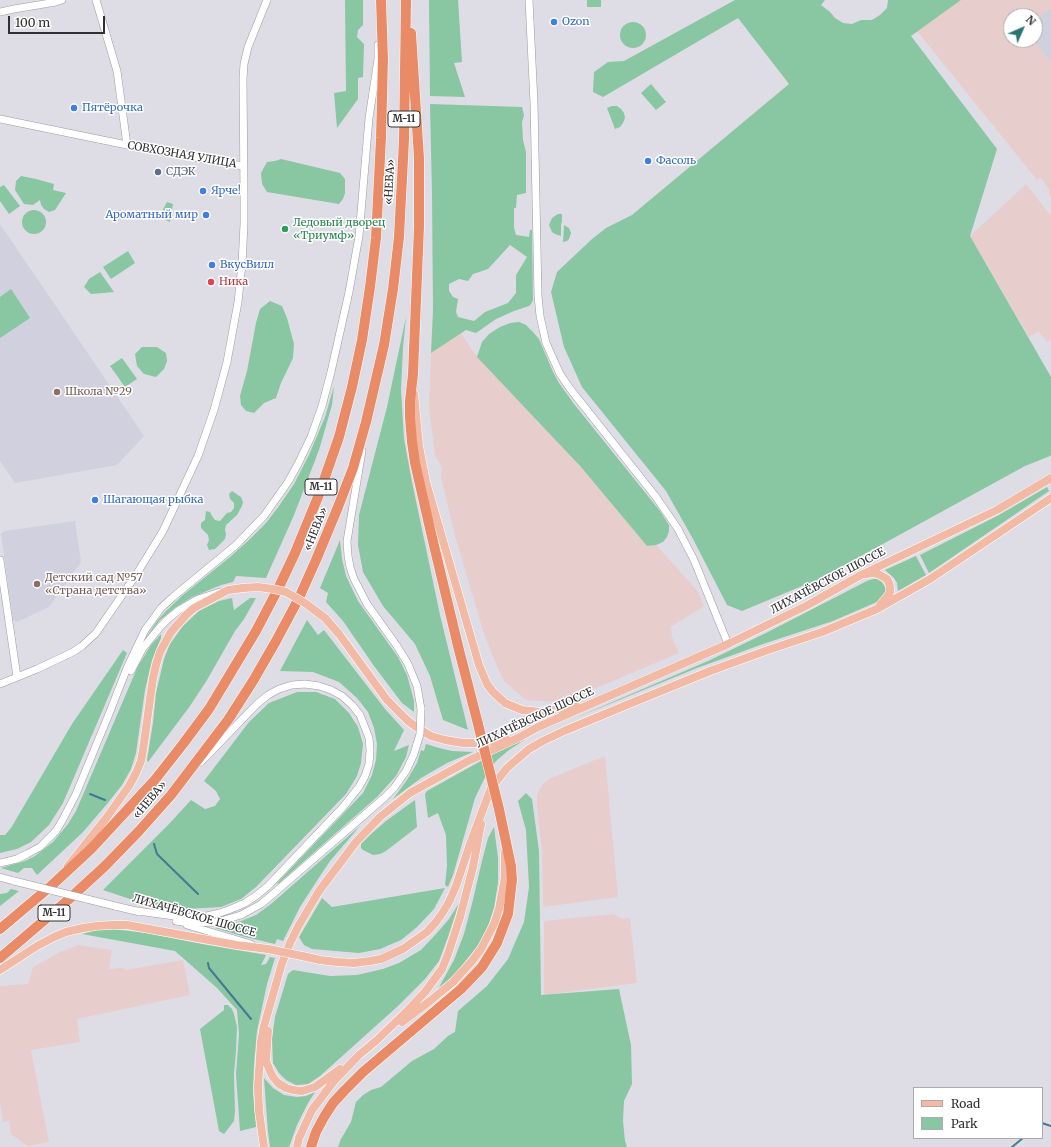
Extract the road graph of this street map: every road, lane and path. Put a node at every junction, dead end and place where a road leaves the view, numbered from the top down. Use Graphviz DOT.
graph roads {
  1 [pos="62,0"];
  2 [pos="96,0"];
  3 [pos="267,0"];
  4 [pos="406,0"];
  5 [pos="409,0"];
  6 [pos="529,0"];
  7 [pos="381,4"];
  8 [pos="0,12"];
  9 [pos="0,119"];
  10 [pos="127,145"];
  11 [pos="243,166"];
  12 [pos="413,374"];
  13 [pos="366,422"];
  14 [pos="1051,478"];
  15 [pos="1051,498"];
  16 [pos="0,560"];
  17 [pos="862,575"];
  18 [pos="228,590"];
  19 [pos="877,609"];
  20 [pos="728,644"];
  21 [pos="17,677"];
  22 [pos="0,684"];
  23 [pos="602,699"];
  24 [pos="109,714"];
  25 [pos="538,727"];
  26 [pos="171,795"];
  27 [pos="486,799"];
  28 [pos="506,838"];
  29 [pos="0,863"];
  30 [pos="0,878"];
  31 [pos="51,886"];
  32 [pos="137,911"];
  33 [pos="168,919"];
  34 [pos="0,929"];
  35 [pos="267,948"];
  36 [pos="0,958"];
  37 [pos="0,970"];
  38 [pos="270,1004"];
  39 [pos="377,1040"];
  40 [pos="359,1055"];
  41 [pos="264,1147"];
  42 [pos="297,1147"];
  43 [pos="311,1147"];
  1 -- 8 [label="street"];
  2 -- 10 [label="street"];
  3 -- 11 [label="street, СОВХОЗНАЯ УЛИЦА"];
  4 -- 13 [label="highway, «НЕВА» / М-11"];
  5 -- 12 [label="highway"];
  6 -- 20 [label="street"];
  7 -- 24 [label="street"];
  7 -- 31 [label="highway, «НЕВА» / М-11"];
  9 -- 10 [label="street, СОВХОЗНАЯ УЛИЦА"];
  10 -- 11 [label="street, СОВХОЗНАЯ УЛИЦА"];
  11 -- 21 [label="street"];
  12 -- 23 [label="main road"];
  12 -- 28 [label="highway, bridge"];
  13 -- 26 [label="highway, «НЕВА» / М-11"];
  13 -- 33 [label="street, bridge"];
  14 -- 17 [label="main road, ЛИХАЧЁВСКОЕ ШОССЕ"];
  15 -- 19 [label="main road"];
  16 -- 21 [label="street"];
  17 -- 19 [label="main road"];
  17 -- 20 [label="main road, ЛИХАЧЁВСКОЕ ШОССЕ"];
  18 -- 24 [label="street"];
  18 -- 25 [label="main road, bridge"];
  18 -- 31 [label="main road"];
  19 -- 27 [label="main road"];
  20 -- 23 [label="main road, ЛИХАЧЁВСКОЕ ШОССЕ"];
  21 -- 22 [label="street"];
  23 -- 25 [label="main road, ЛИХАЧЁВСКОЕ ШОССЕ"];
  24 -- 29 [label="street"];
  25 -- 38 [label="main road, ЛИХАЧЁВСКОЕ ШОССЕ"];
  26 -- 32 [label="street"];
  26 -- 36 [label="highway, «НЕВА» / М-11"];
  27 -- 35 [label="main road, bridge"];
  27 -- 39 [label="main road"];
  28 -- 39 [label="main road"];
  28 -- 43 [label="highway"];
  30 -- 32 [label="street, ЛИХАЧЁВСКОЕ ШОССЕ, bridge"];
  31 -- 34 [label="highway, «НЕВА» / М-11"];
  32 -- 33 [label="street, ЛИХАЧЁВСКОЕ ШОССЕ"];
  33 -- 35 [label="street, ЛИХАЧЁВСКОЕ ШОССЕ"];
  35 -- 37 [label="main road"];
  38 -- 40 [label="main road"];
  38 -- 41 [label="main road, ЛИХАЧЁВСКОЕ ШОССЕ"];
  39 -- 40 [label="main road"];
  40 -- 42 [label="main road"];
}
